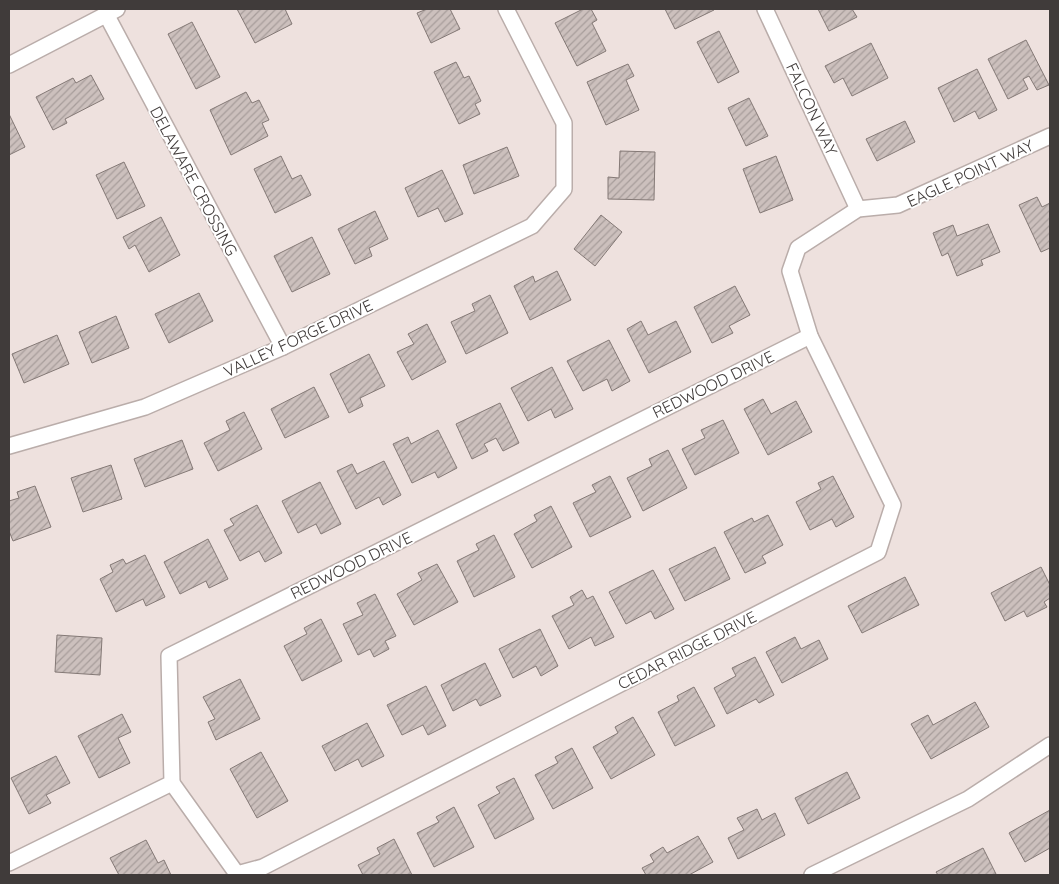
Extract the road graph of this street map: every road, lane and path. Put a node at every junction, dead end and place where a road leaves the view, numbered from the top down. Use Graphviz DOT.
graph roads {
  1 [pos="506,9"];
  2 [pos="765,9"];
  3 [pos="112,12"];
  4 [pos="9,65"];
  5 [pos="1050,136"];
  6 [pos="858,209"];
  7 [pos="810,336"];
  8 [pos="283,347"];
  9 [pos="9,446"];
  10 [pos="1050,745"];
  11 [pos="172,783"];
  12 [pos="9,863"];
  13 [pos="812,875"];
  1 -- 8 [label="street, VALLEY FORGE DRIVE"];
  2 -- 6 [label="street, FALCON WAY"];
  3 -- 4 [label="street"];
  3 -- 8 [label="street, DELAWARE CROSSING"];
  5 -- 6 [label="street, EAGLE POINT WAY"];
  6 -- 7 [label="street, CEDAR RIDGE DRIVE"];
  7 -- 11 [label="street, REDWOOD DRIVE"];
  7 -- 11 [label="street, CEDAR RIDGE DRIVE"];
  8 -- 9 [label="street, VALLEY FORGE DRIVE"];
  10 -- 13 [label="street"];
  11 -- 12 [label="street"];
}
